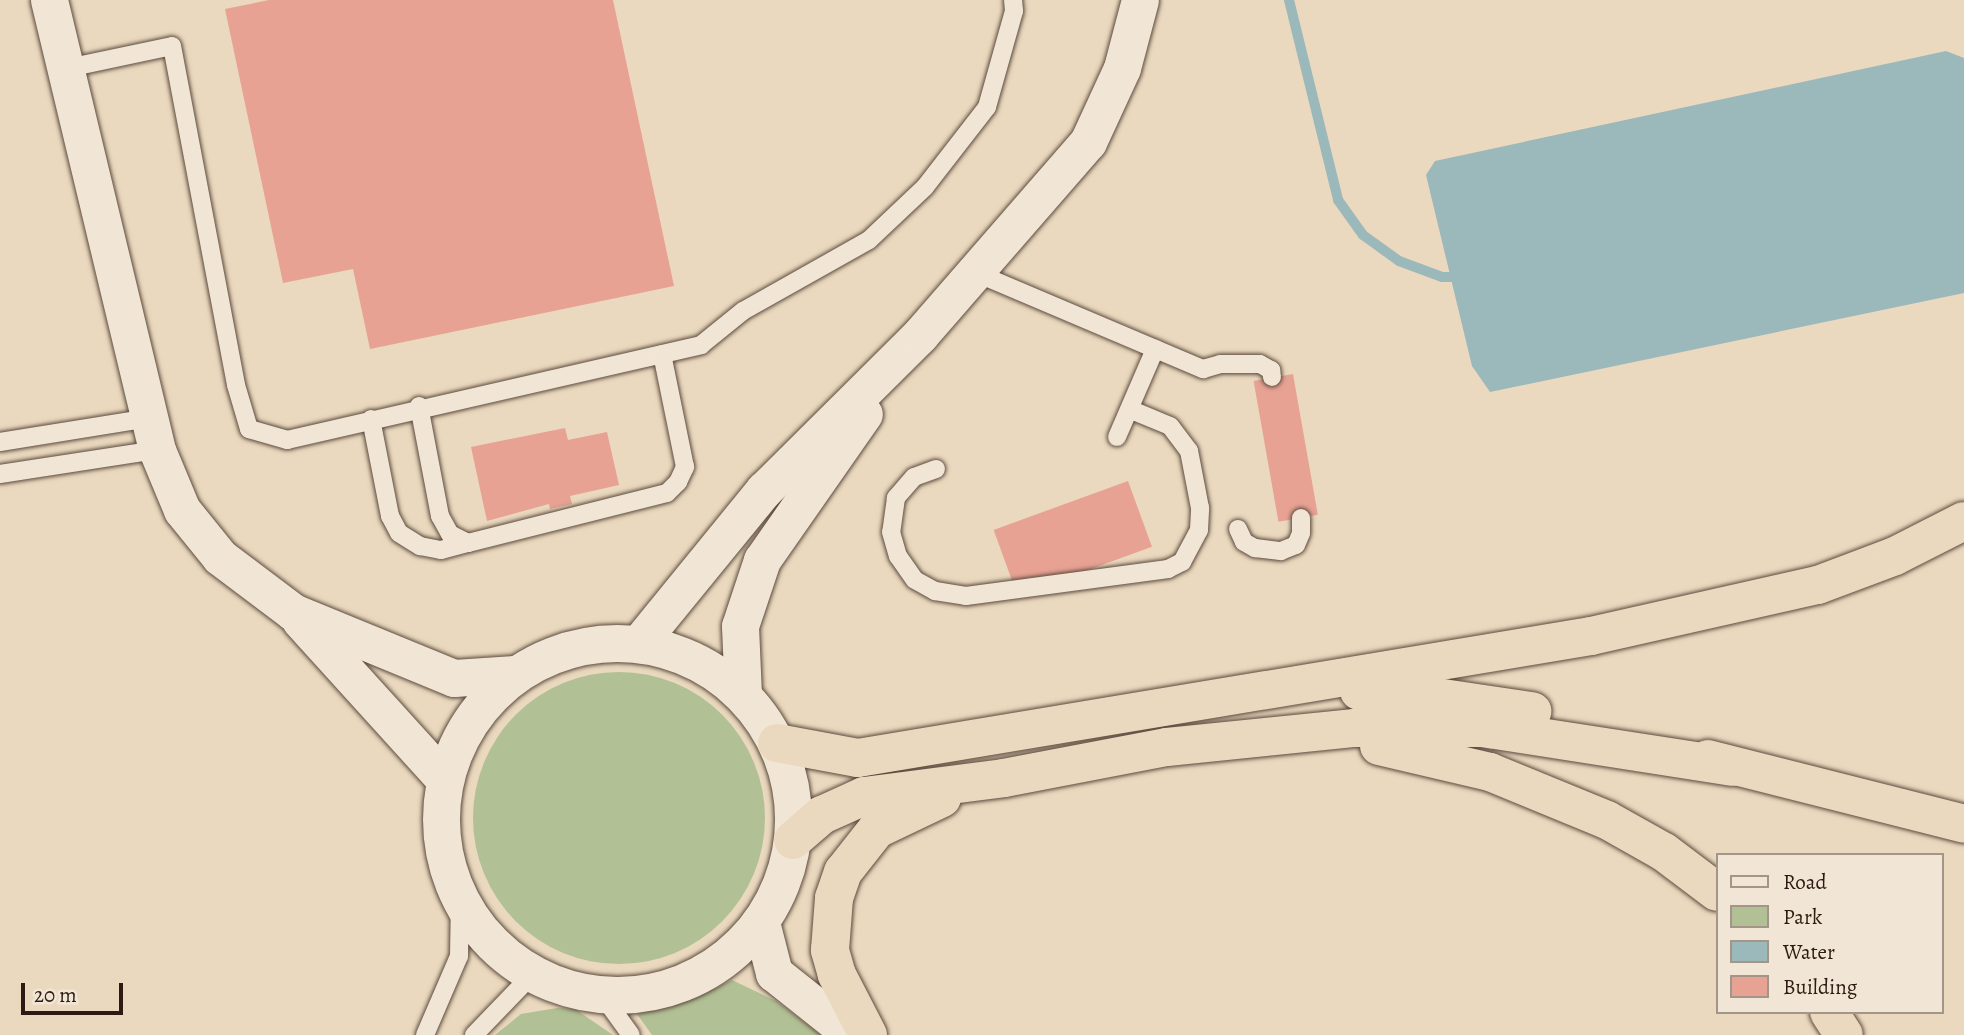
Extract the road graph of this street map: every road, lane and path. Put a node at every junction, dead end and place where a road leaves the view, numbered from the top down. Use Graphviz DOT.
graph roads {
  1 [pos="49,0"];
  2 [pos="1013,0"];
  3 [pos="1140,0"];
  4 [pos="63,69"];
  5 [pos="974,272"];
  6 [pos="920,335"];
  7 [pos="1155,349"];
  8 [pos="662,354"];
  9 [pos="1272,377"];
  10 [pos="419,406"];
  11 [pos="1129,409"];
  12 [pos="371,419"];
  13 [pos="153,434"];
  14 [pos="1117,437"];
  15 [pos="0,442"];
  16 [pos="936,469"];
  17 [pos="0,474"];
  18 [pos="1301,518"];
  19 [pos="1964,521"];
  20 [pos="1238,529"];
  21 [pos="468,542"];
  22 [pos="293,612"];
  23 [pos="639,643"];
  24 [pos="515,674"];
  25 [pos="743,695"];
  26 [pos="1226,697"];
  27 [pos="777,743"];
  28 [pos="1167,747"];
  29 [pos="1733,767"];
  30 [pos="1004,778"];
  31 [pos="444,779"];
  32 [pos="1964,824"];
  33 [pos="793,840"];
  34 [pos="1716,891"];
  35 [pos="460,898"];
  36 [pos="761,922"];
  37 [pos="533,974"];
  38 [pos="602,995"];
  39 [pos="1830,1014"];
  40 [pos="425,1035"];
  41 [pos="474,1035"];
  42 [pos="631,1035"];
  43 [pos="852,1035"];
  44 [pos="868,1035"];
  45 [pos="1844,1035"];
  1 -- 4 [label="street"];
  2 -- 8 [label="lane"];
  3 -- 5 [label="street"];
  4 -- 12 [label="lane"];
  4 -- 13 [label="street"];
  5 -- 6 [label="street"];
  5 -- 7 [label="lane"];
  6 -- 23 [label="street"];
  6 -- 25 [label="street"];
  7 -- 9 [label="lane"];
  7 -- 11 [label="lane"];
  8 -- 10 [label="lane"];
  8 -- 21 [label="lane"];
  10 -- 12 [label="lane"];
  10 -- 21 [label="lane"];
  11 -- 14 [label="lane"];
  11 -- 16 [label="lane"];
  12 -- 21 [label="lane"];
  13 -- 15 [label="lane"];
  13 -- 17 [label="lane"];
  13 -- 22 [label="street"];
  18 -- 20 [label="lane"];
  19 -- 26 [label="highway"];
  22 -- 24 [label="street"];
  22 -- 31 [label="street"];
  23 -- 24 [label="street"];
  23 -- 25 [label="street"];
  24 -- 31 [label="street"];
  25 -- 27 [label="street"];
  26 -- 27 [label="highway"];
  26 -- 29 [label="highway"];
  27 -- 33 [label="street"];
  28 -- 29 [label="highway"];
  28 -- 30 [label="highway"];
  28 -- 34 [label="highway"];
  29 -- 32 [label="highway"];
  30 -- 33 [label="highway"];
  30 -- 44 [label="highway"];
  31 -- 35 [label="street"];
  33 -- 36 [label="street"];
  35 -- 37 [label="street"];
  35 -- 40 [label="lane"];
  36 -- 38 [label="street"];
  36 -- 43 [label="street"];
  37 -- 38 [label="street"];
  37 -- 41 [label="lane"];
  38 -- 42 [label="lane"];
  39 -- 45 [label="highway"];
}
